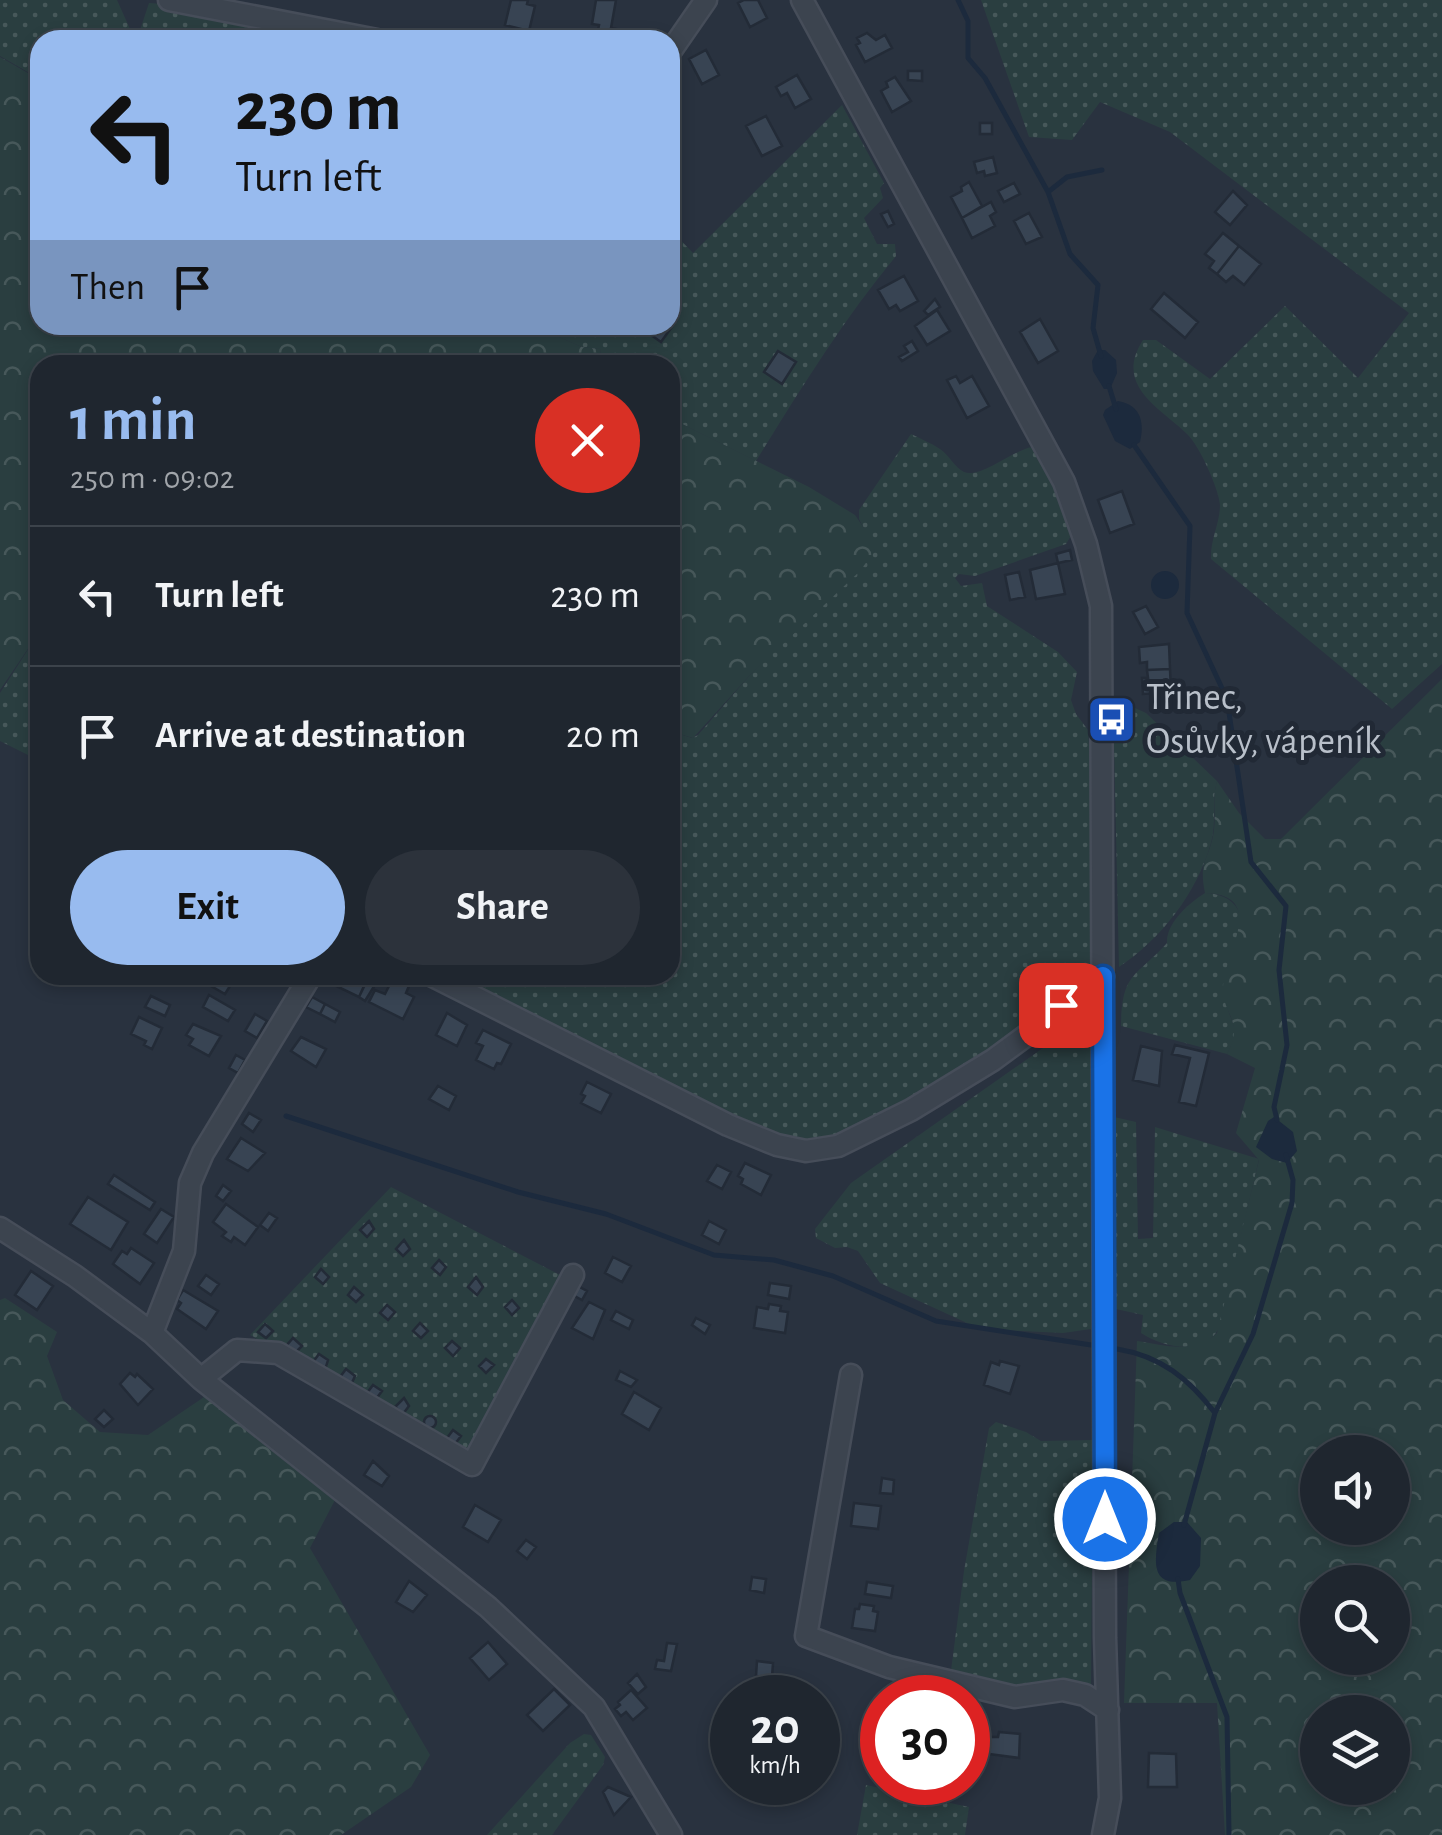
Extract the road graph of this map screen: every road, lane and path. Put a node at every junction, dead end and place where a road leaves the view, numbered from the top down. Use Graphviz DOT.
graph roads {
  1 [pos="169,0"];
  2 [pos="706,0"];
  3 [pos="802,0"];
  4 [pos="324,30"];
  5 [pos="680,38"];
  6 [pos="1103,976"];
  7 [pos="305,985"];
  8 [pos="451,985"];
  9 [pos="0,1228"];
  10 [pos="573,1274"];
  11 [pos="152,1334"];
  12 [pos="851,1376"];
  13 [pos="200,1378"];
  14 [pos="1108,1710"];
  15 [pos="671,1835"];
  16 [pos="1102,1835"];
  1 -- 4 [label="street"];
  2 -- 5 [label="street"];
  3 -- 6 [label="street"];
  6 -- 8 [label="street"];
  6 -- 14 [label="street"];
  7 -- 11 [label="street"];
  9 -- 11 [label="street"];
  10 -- 13 [label="street"];
  11 -- 13 [label="street"];
  12 -- 14 [label="street"];
  13 -- 15 [label="street"];
  14 -- 16 [label="street"];
}
